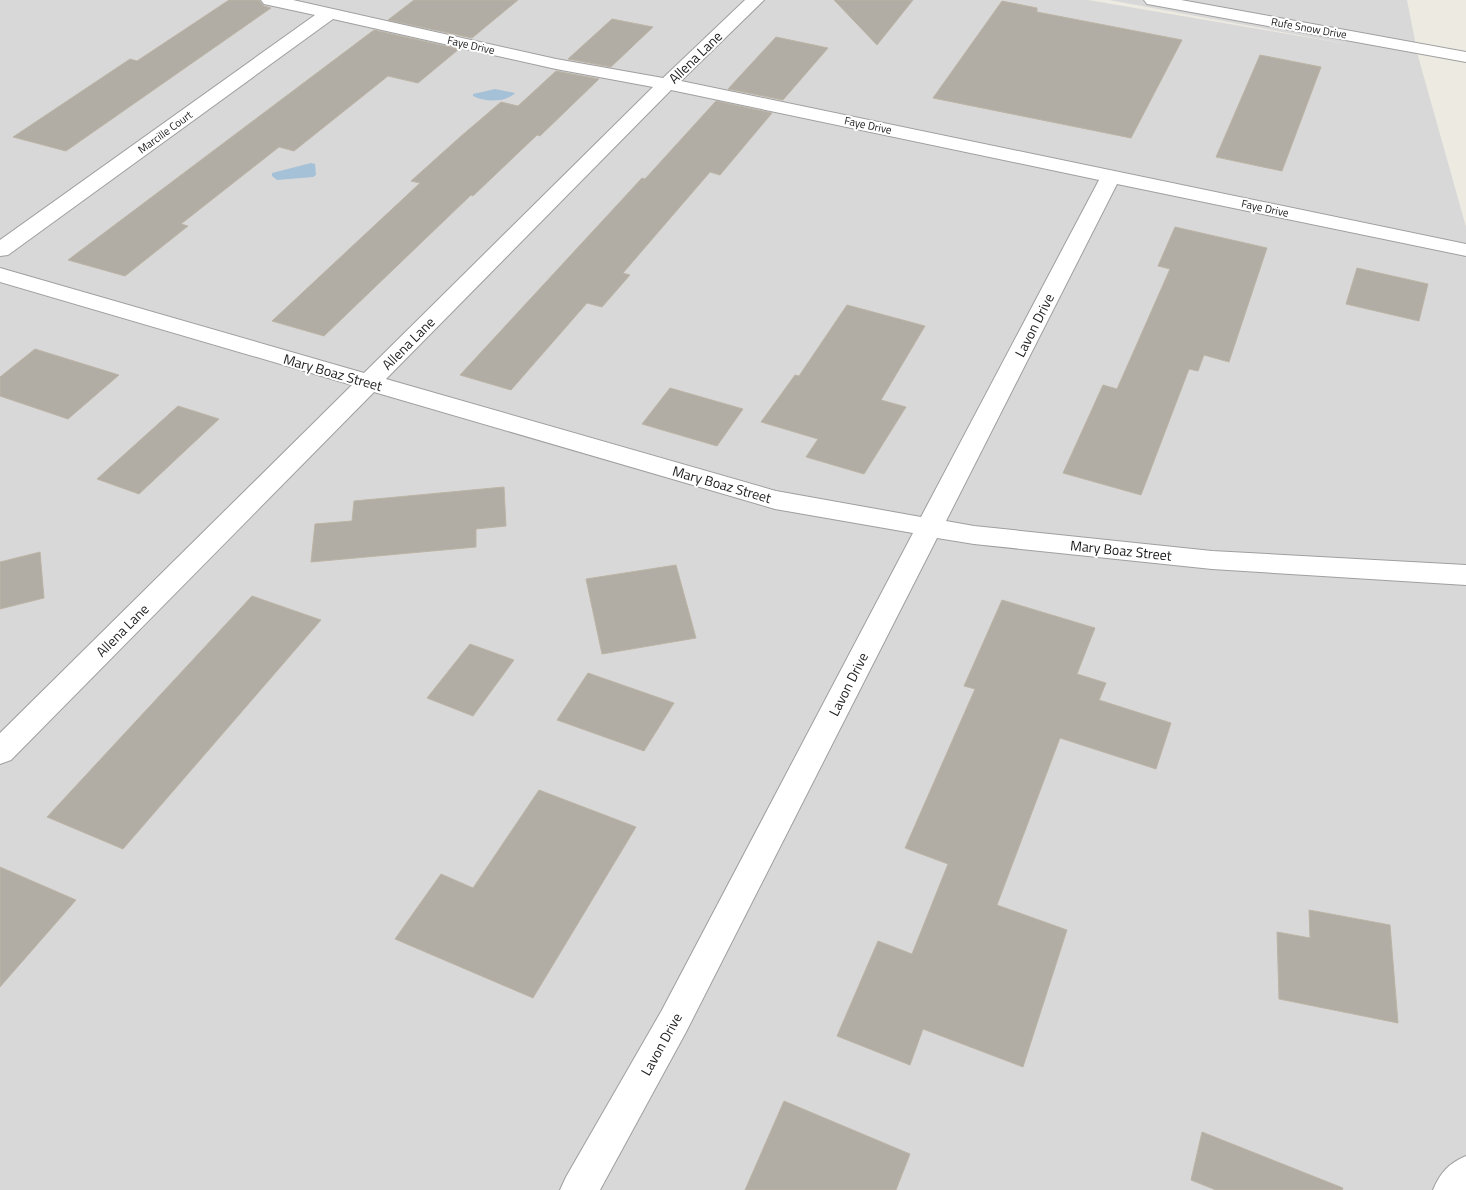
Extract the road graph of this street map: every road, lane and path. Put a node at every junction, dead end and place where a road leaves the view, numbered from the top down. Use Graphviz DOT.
graph roads {
  1 [pos="270,0"];
  2 [pos="755,0"];
  3 [pos="1153,0"];
  4 [pos="1200,4"];
  5 [pos="330,13"];
  6 [pos="1466,57"];
  7 [pos="667,84"];
  8 [pos="1111,176"];
  9 [pos="0,250"];
  10 [pos="1466,250"];
  11 [pos="0,275"];
  12 [pos="368,382"];
  13 [pos="930,527"];
  14 [pos="1466,575"];
  15 [pos="0,752"];
  16 [pos="1466,1174"];
  17 [pos="580,1190"];
  18 [pos="1452,1190"];
  1 -- 5 [label="street, Faye Drive"];
  2 -- 7 [label="street, Allena Lane"];
  3 -- 4 [label="street, Rufe Snow Drive"];
  4 -- 6 [label="street, Rufe Snow Drive"];
  5 -- 7 [label="street, Faye Drive"];
  5 -- 9 [label="street, Marcille Court"];
  7 -- 8 [label="street, Faye Drive"];
  7 -- 12 [label="street, Allena Lane"];
  8 -- 10 [label="street, Faye Drive"];
  8 -- 13 [label="street, Lavon Drive"];
  11 -- 12 [label="street, Mary Boaz Street"];
  12 -- 13 [label="street, Mary Boaz Street"];
  12 -- 15 [label="street, Allena Lane"];
  13 -- 14 [label="street, Mary Boaz Street"];
  13 -- 17 [label="street, Lavon Drive"];
  16 -- 18 [label="street"];
}
